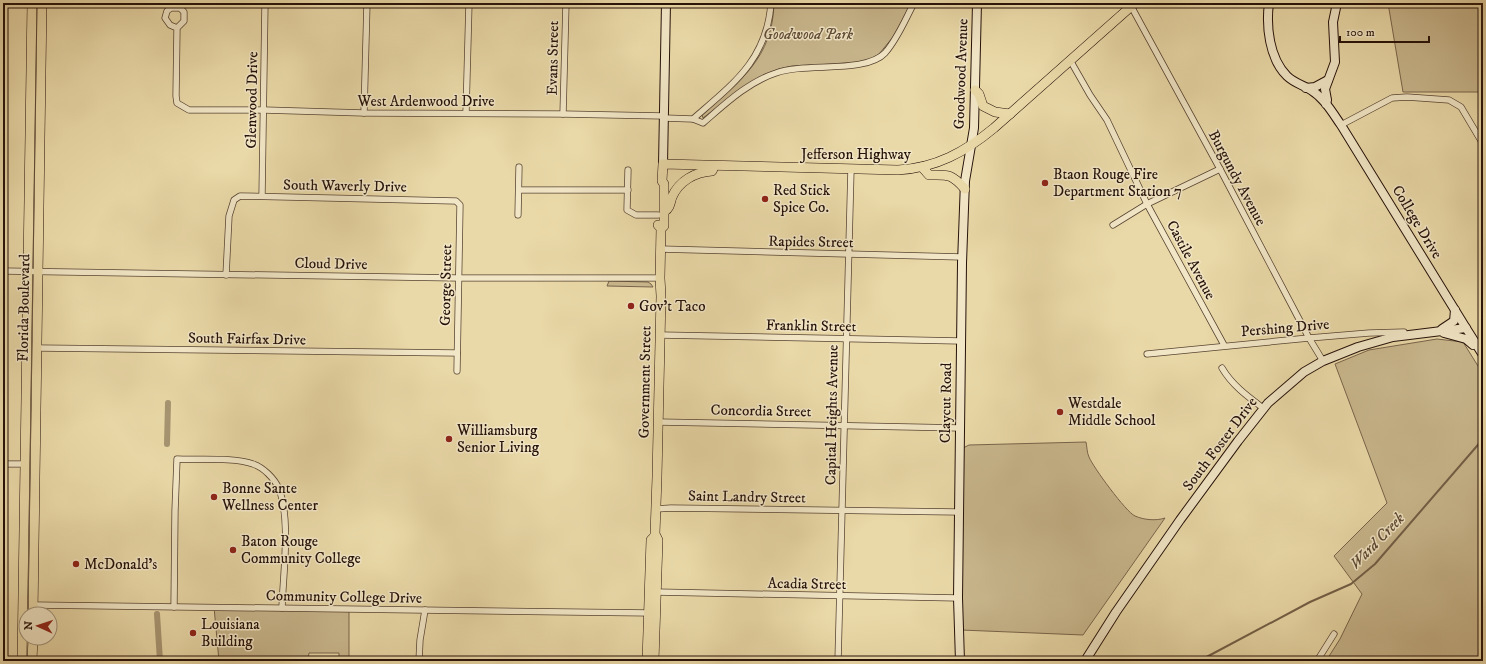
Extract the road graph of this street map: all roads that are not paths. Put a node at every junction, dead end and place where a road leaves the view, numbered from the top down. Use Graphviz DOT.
graph roads {
  1 [pos="32,3"];
  2 [pos="39,3"];
  3 [pos="42,3"];
  4 [pos="265,3"];
  5 [pos="367,3"];
  6 [pos="469,3"];
  7 [pos="566,3"];
  8 [pos="666,3"];
  9 [pos="771,3"];
  10 [pos="914,3"];
  11 [pos="976,3"];
  12 [pos="1269,3"];
  13 [pos="1337,3"];
  14 [pos="1133,5"];
  15 [pos="177,28"];
  16 [pos="1070,60"];
  17 [pos="1328,80"];
  18 [pos="1306,88"];
  19 [pos="975,90"];
  20 [pos="1326,104"];
  21 [pos="264,110"];
  22 [pos="364,113"];
  23 [pos="466,114"];
  24 [pos="564,114"];
  25 [pos="1010,114"];
  26 [pos="664,117"];
  27 [pos="693,119"];
  28 [pos="1341,125"];
  29 [pos="1483,144"];
  30 [pos="971,146"];
  31 [pos="663,164"];
  32 [pos="715,166"];
  33 [pos="520,167"];
  34 [pos="922,167"];
  35 [pos="851,169"];
  36 [pos="628,170"];
  37 [pos="1220,170"];
  38 [pos="965,189"];
  39 [pos="519,190"];
  40 [pos="628,190"];
  41 [pos="262,196"];
  42 [pos="456,201"];
  43 [pos="1147,204"];
  44 [pos="661,214"];
  45 [pos="518,215"];
  46 [pos="1113,225"];
  47 [pos="660,250"];
  48 [pos="848,254"];
  49 [pos="962,257"];
  50 [pos="3,271"];
  51 [pos="28,272"];
  52 [pos="38,272"];
  53 [pos="226,275"];
  54 [pos="458,278"];
  55 [pos="660,278"];
  56 [pos="1455,310"];
  57 [pos="1466,328"];
  58 [pos="1435,331"];
  59 [pos="1426,332"];
  60 [pos="660,335"];
  61 [pos="1308,338"];
  62 [pos="846,339"];
  63 [pos="961,341"];
  64 [pos="1224,346"];
  65 [pos="37,348"];
  66 [pos="457,353"];
  67 [pos="1147,354"];
  68 [pos="1483,355"];
  69 [pos="1323,361"];
  70 [pos="1222,368"];
  71 [pos="456,371"];
  72 [pos="1263,408"];
  73 [pos="658,422"];
  74 [pos="25,424"];
  75 [pos="36,424"];
  76 [pos="844,424"];
  77 [pos="960,428"];
  78 [pos="3,464"];
  79 [pos="25,464"];
  80 [pos="656,509"];
  81 [pos="842,511"];
  82 [pos="958,512"];
  83 [pos="655,536"];
  84 [pos="23,560"];
  85 [pos="34,560"];
  86 [pos="650,566"];
  87 [pos="656,592"];
  88 [pos="840,596"];
  89 [pos="958,598"];
  90 [pos="33,606"];
  91 [pos="174,607"];
  92 [pos="282,608"];
  93 [pos="58,609"];
  94 [pos="425,610"];
  95 [pos="652,613"];
  96 [pos="1334,634"];
  97 [pos="33,646"];
  98 [pos="22,661"];
  99 [pos="32,661"];
  100 [pos="419,661"];
  101 [pos="647,661"];
  102 [pos="654,661"];
  103 [pos="838,661"];
  104 [pos="960,661"];
  105 [pos="1085,661"];
  106 [pos="1317,661"];
  1 -- 51 [label="main road, Florida Boulevard"];
  2 -- 3 [label="main road"];
  3 -- 52 [label="main road, Florida Boulevard"];
  4 -- 21 [label="street, Glenwood Drive"];
  5 -- 22 [label="street"];
  6 -- 23 [label="street"];
  7 -- 24 [label="street, Evans Street"];
  8 -- 26 [label="street, Government Street"];
  9 -- 27 [label="street"];
  10 -- 27 [label="street, West Ardenwood Drive"];
  11 -- 19 [label="street, Goodwood Avenue"];
  12 -- 18 [label="street, College Drive"];
  13 -- 17 [label="street"];
  14 -- 16 [label="main road, Jefferson Highway"];
  14 -- 37 [label="street, Burgundy Avenue"];
  15 -- 21 [label="street, West Ardenwood Drive"];
  16 -- 25 [label="main road, Jefferson Highway"];
  16 -- 43 [label="street, Castile Avenue"];
  17 -- 18 [label="street"];
  17 -- 20 [label="street"];
  18 -- 20 [label="street, College Drive"];
  19 -- 25 [label="main road"];
  19 -- 30 [label="street, Goodwood Avenue"];
  20 -- 28 [label="street, College Drive"];
  21 -- 22 [label="street, West Ardenwood Drive"];
  21 -- 41 [label="street, Glenwood Drive"];
  22 -- 23 [label="street, West Ardenwood Drive"];
  23 -- 24 [label="street, West Ardenwood Drive"];
  24 -- 26 [label="street, West Ardenwood Drive"];
  25 -- 30 [label="main road, Jefferson Highway"];
  26 -- 27 [label="street, West Ardenwood Drive"];
  26 -- 31 [label="street, Government Street"];
  28 -- 29 [label="street"];
  28 -- 56 [label="street, College Drive"];
  30 -- 34 [label="main road, Jefferson Highway"];
  30 -- 38 [label="street, Claycut Road"];
  31 -- 32 [label="main road, Jefferson Highway"];
  31 -- 44 [label="main road, Government Street"];
  32 -- 35 [label="main road, Jefferson Highway"];
  32 -- 44 [label="main road"];
  33 -- 39 [label="street"];
  34 -- 35 [label="main road, Jefferson Highway"];
  34 -- 38 [label="main road"];
  35 -- 48 [label="street, Capital Heights Avenue"];
  36 -- 40 [label="street"];
  37 -- 43 [label="street"];
  37 -- 61 [label="street, Burgundy Avenue"];
  38 -- 49 [label="street, Claycut Road"];
  39 -- 40 [label="street"];
  39 -- 45 [label="street"];
  40 -- 44 [label="street"];
  41 -- 42 [label="street, South Waverly Drive"];
  41 -- 53 [label="street, South Waverly Drive"];
  42 -- 54 [label="street, George Street"];
  43 -- 46 [label="street"];
  43 -- 64 [label="street, Castile Avenue"];
  44 -- 47 [label="main road, Government Street"];
  47 -- 48 [label="street, Rapides Street"];
  47 -- 55 [label="main road, Government Street"];
  48 -- 49 [label="street, Rapides Street"];
  48 -- 62 [label="street, Capital Heights Avenue"];
  49 -- 63 [label="street, Claycut Road"];
  50 -- 51 [label="street, Cloud Drive"];
  51 -- 52 [label="street, Cloud Drive"];
  51 -- 74 [label="main road, Florida Boulevard"];
  52 -- 53 [label="street, Cloud Drive"];
  52 -- 65 [label="main road, Florida Boulevard"];
  53 -- 54 [label="street, Cloud Drive"];
  54 -- 55 [label="street, Cloud Drive"];
  54 -- 66 [label="street, George Street"];
  55 -- 60 [label="main road, Government Street"];
  56 -- 57 [label="street, College Drive"];
  56 -- 58 [label="street"];
  57 -- 58 [label="street, South Foster Drive"];
  57 -- 68 [label="street, College Drive"];
  58 -- 59 [label="street, South Foster Drive"];
  58 -- 68 [label="street"];
  59 -- 61 [label="street, Pershing Drive"];
  59 -- 69 [label="street, South Foster Drive"];
  60 -- 62 [label="street, Franklin Street"];
  60 -- 73 [label="main road, Government Street"];
  61 -- 64 [label="street, Pershing Drive"];
  61 -- 69 [label="street, Burgundy Avenue"];
  62 -- 63 [label="street, Franklin Street"];
  62 -- 76 [label="street, Capital Heights Avenue"];
  63 -- 77 [label="street, Claycut Road"];
  64 -- 67 [label="street, Pershing Drive"];
  65 -- 66 [label="street, South Fairfax Drive"];
  65 -- 75 [label="main road, Florida Boulevard"];
  66 -- 71 [label="street, George Street"];
  69 -- 72 [label="street, South Foster Drive"];
  70 -- 72 [label="street"];
  72 -- 105 [label="street, South Foster Drive"];
  73 -- 76 [label="street, Concordia Street"];
  73 -- 80 [label="main road, Government Street"];
  74 -- 75 [label="main road"];
  74 -- 79 [label="main road, Florida Boulevard"];
  75 -- 85 [label="main road, Florida Boulevard"];
  76 -- 77 [label="street, Concordia Street"];
  76 -- 81 [label="street, Capital Heights Avenue"];
  77 -- 82 [label="street, Claycut Road"];
  78 -- 79 [label="street"];
  79 -- 84 [label="main road, Florida Boulevard"];
  80 -- 81 [label="street, Saint Landry Street"];
  80 -- 83 [label="main road, Government Street"];
  81 -- 82 [label="street, Saint Landry Street"];
  81 -- 88 [label="street, Capital Heights Avenue"];
  82 -- 89 [label="street, Claycut Road"];
  83 -- 86 [label="main road, Government Street"];
  83 -- 87 [label="main road, Government Street"];
  84 -- 85 [label="main road"];
  84 -- 98 [label="main road, Florida Boulevard"];
  85 -- 90 [label="main road, Florida Boulevard"];
  86 -- 87 [label="main road"];
  86 -- 95 [label="main road, Government Street"];
  87 -- 88 [label="street, Acadia Street"];
  87 -- 95 [label="main road, Government Street"];
  88 -- 89 [label="street, Acadia Street"];
  88 -- 103 [label="street, Capital Heights Avenue"];
  89 -- 104 [label="street, Claycut Road"];
  91 -- 92 [label="street, Community College Drive"];
  91 -- 92 [label="street"];
  91 -- 93 [label="street, Community College Drive"];
  92 -- 94 [label="street, Community College Drive"];
  94 -- 95 [label="street, Community College Drive"];
  94 -- 100 [label="street"];
  95 -- 101 [label="main road, Government Street"];
  95 -- 102 [label="main road, Government Street"];
  96 -- 106 [label="street"];
  97 -- 99 [label="main road"];
}
